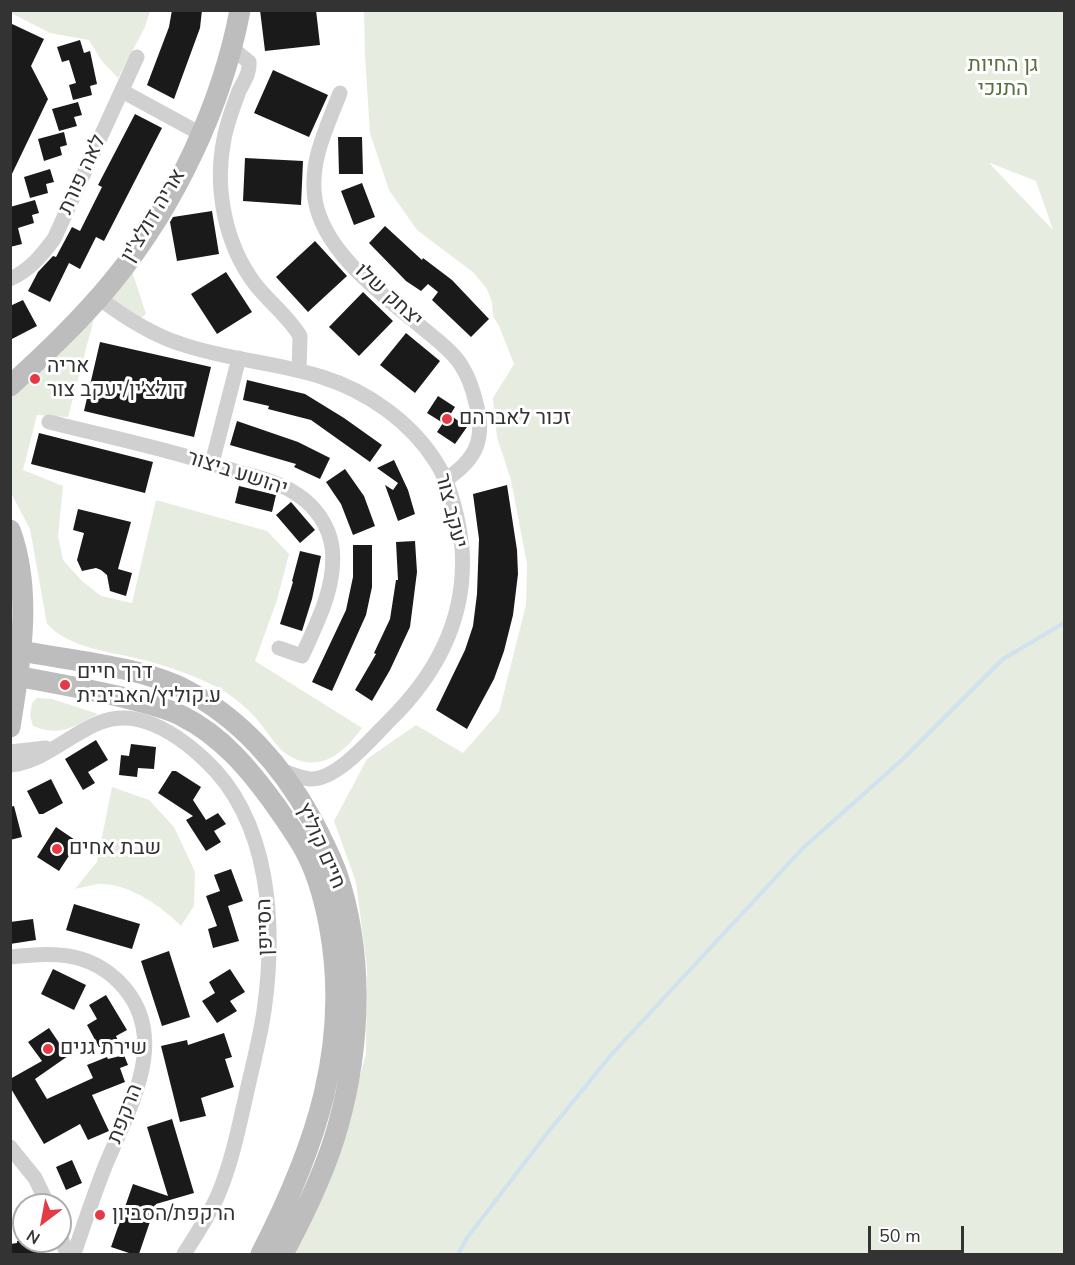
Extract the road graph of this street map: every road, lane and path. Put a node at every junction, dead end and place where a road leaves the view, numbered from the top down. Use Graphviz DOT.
graph roads {
  1 [pos="240,10"];
  2 [pos="232,48"];
  3 [pos="137,57"];
  4 [pos="122,91"];
  5 [pos="340,93"];
  6 [pos="201,134"];
  7 [pos="10,279"];
  8 [pos="99,297"];
  9 [pos="239,358"];
  10 [pos="299,370"];
  11 [pos="10,386"];
  12 [pos="49,422"];
  13 [pos="212,464"];
  14 [pos="445,480"];
  15 [pos="10,530"];
  16 [pos="279,648"];
  17 [pos="16,650"];
  18 [pos="14,676"];
  19 [pos="10,727"];
  20 [pos="63,742"];
  21 [pos="10,752"];
  22 [pos="10,765"];
  23 [pos="280,770"];
  24 [pos="10,957"];
  25 [pos="10,1147"];
  26 [pos="42,1193"];
  27 [pos="74,1254"];
  28 [pos="184,1254"];
  29 [pos="261,1254"];
  30 [pos="283,1254"];
  1 -- 2 [label="main road, אריה דולצ'ין"];
  2 -- 6 [label="main road, אריה דולצ'ין"];
  2 -- 10 [label="street"];
  3 -- 4 [label="street, לאה פורת"];
  4 -- 6 [label="street"];
  4 -- 7 [label="street, לאה פורת"];
  5 -- 14 [label="street, יצחק שלו"];
  6 -- 8 [label="main road, אריה דולצ'ין"];
  8 -- 9 [label="street, יעקב צור"];
  8 -- 11 [label="main road, אריה דולצ'ין"];
  9 -- 10 [label="street, יעקב צור"];
  9 -- 13 [label="street"];
  10 -- 14 [label="street, יעקב צור"];
  12 -- 13 [label="street, יהושע ביצור"];
  13 -- 16 [label="street, יהושע ביצור"];
  14 -- 23 [label="street, יעקב צור"];
  15 -- 17 [label="main road"];
  17 -- 18 [label="main road"];
  17 -- 23 [label="main road, חיים קוליץ"];
  18 -- 19 [label="main road"];
  18 -- 29 [label="main road, חיים קוליץ"];
  20 -- 21 [label="street, הסייפן"];
  20 -- 22 [label="street, הסייפן"];
  20 -- 28 [label="street, הסייפן"];
  23 -- 30 [label="main road, חיים קוליץ"];
  24 -- 27 [label="street, הרקפת"];
  25 -- 26 [label="street"];
}
